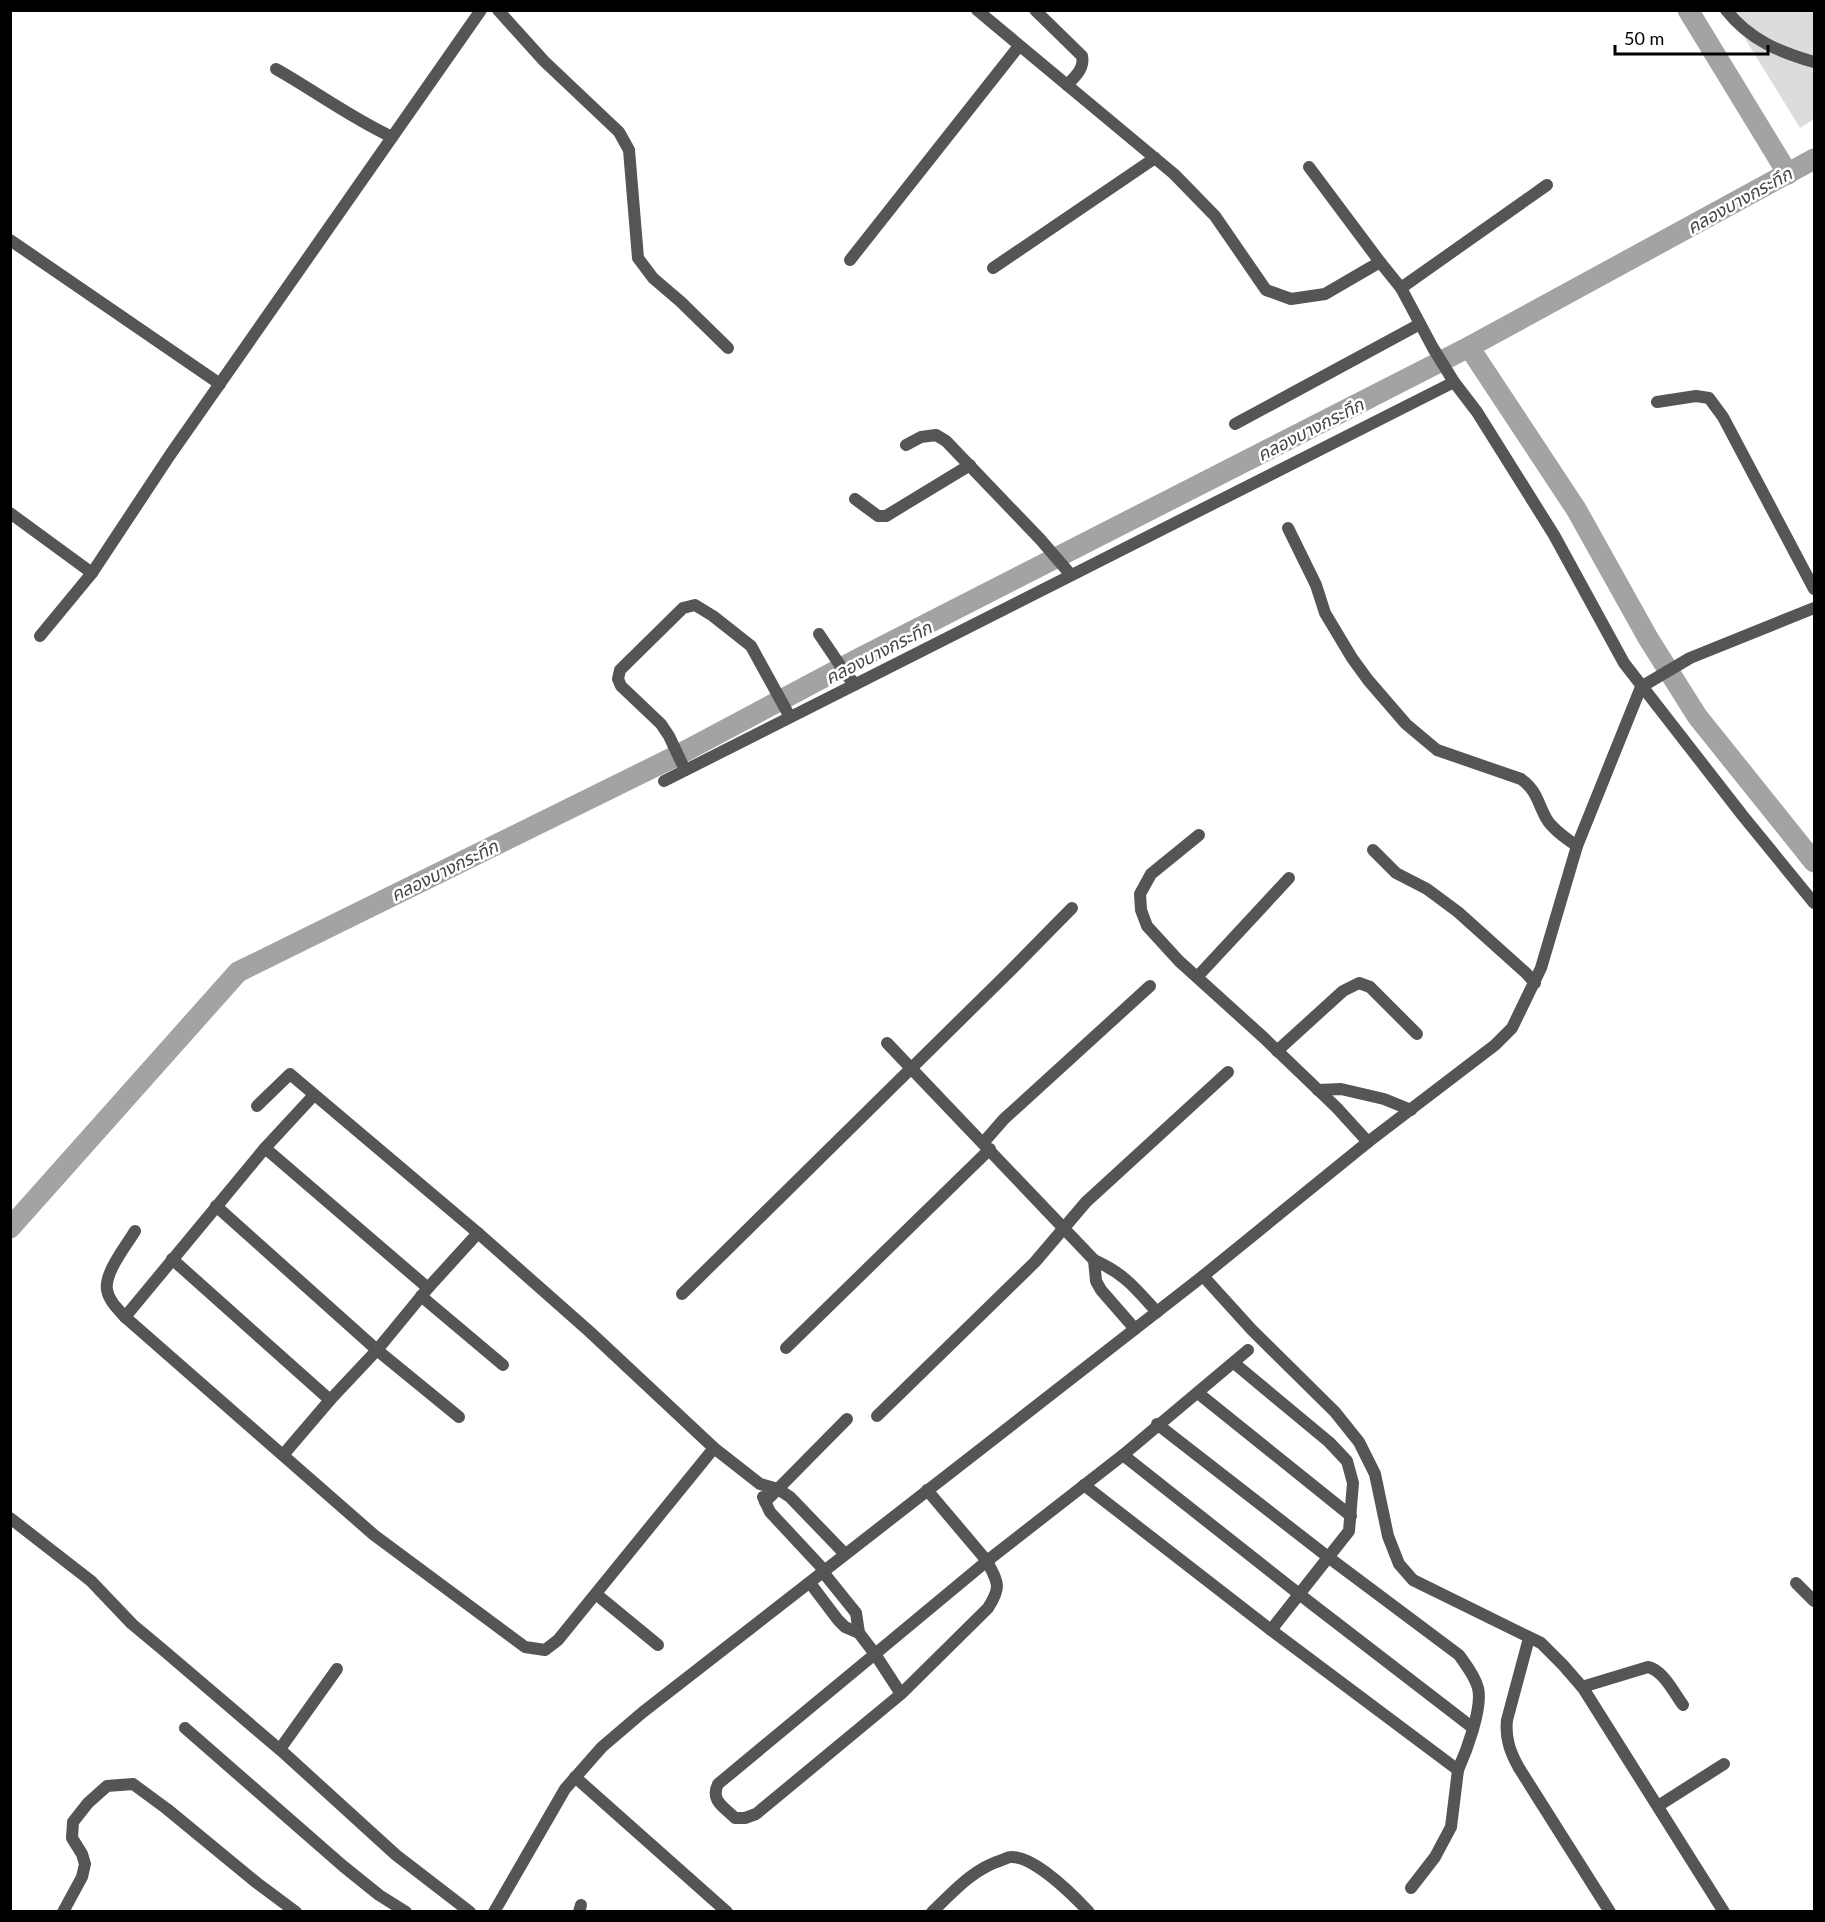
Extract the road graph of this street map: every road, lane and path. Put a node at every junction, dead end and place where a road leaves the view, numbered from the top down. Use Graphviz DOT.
graph roads {
  1 [pos="481,10"];
  2 [pos="498,10"];
  3 [pos="977,10"];
  4 [pos="1035,10"];
  5 [pos="1726,10"];
  6 [pos="1019,46"];
  7 [pos="1815,62"];
  8 [pos="276,69"];
  9 [pos="1067,85"];
  10 [pos="392,137"];
  11 [pos="1155,158"];
  12 [pos="1309,166"];
  13 [pos="1547,185"];
  14 [pos="10,240"];
  15 [pos="850,260"];
  16 [pos="1380,262"];
  17 [pos="993,268"];
  18 [pos="1401,288"];
  19 [pos="1420,324"];
  20 [pos="728,348"];
  21 [pos="1454,382"];
  22 [pos="220,384"];
  23 [pos="1657,402"];
  24 [pos="1235,424"];
  25 [pos="906,445"];
  26 [pos="970,465"];
  27 [pos="855,499"];
  28 [pos="10,513"];
  29 [pos="1288,528"];
  30 [pos="92,573"];
  31 [pos="1071,575"];
  32 [pos="1815,589"];
  33 [pos="1815,608"];
  34 [pos="819,634"];
  35 [pos="40,636"];
  36 [pos="852,680"];
  37 [pos="1641,687"];
  38 [pos="788,714"];
  39 [pos="683,767"];
  40 [pos="664,781"];
  41 [pos="1200,836"];
  42 [pos="1577,846"];
  43 [pos="1372,850"];
  44 [pos="1289,878"];
  45 [pos="1815,903"];
  46 [pos="1072,908"];
  47 [pos="1197,976"];
  48 [pos="1535,983"];
  49 [pos="1150,986"];
  50 [pos="1417,1034"];
  51 [pos="887,1043"];
  52 [pos="1277,1051"];
  53 [pos="910,1069"];
  54 [pos="1228,1072"];
  55 [pos="1318,1090"];
  56 [pos="314,1095"];
  57 [pos="257,1106"];
  58 [pos="1411,1110"];
  59 [pos="1368,1142"];
  60 [pos="986,1146"];
  61 [pos="265,1148"];
  62 [pos="216,1206"];
  63 [pos="1064,1228"];
  64 [pos="135,1231"];
  65 [pos="478,1233"];
  66 [pos="172,1259"];
  67 [pos="1094,1260"];
  68 [pos="1203,1276"];
  69 [pos="425,1292"];
  70 [pos="682,1294"];
  71 [pos="1157,1311"];
  72 [pos="125,1317"];
  73 [pos="1135,1329"];
  74 [pos="786,1348"];
  75 [pos="377,1350"];
  76 [pos="1248,1350"];
  77 [pos="1234,1363"];
  78 [pos="503,1365"];
  79 [pos="1198,1393"];
  80 [pos="330,1400"];
  81 [pos="877,1416"];
  82 [pos="459,1417"];
  83 [pos="847,1419"];
  84 [pos="1157,1424"];
  85 [pos="714,1448"];
  86 [pos="283,1455"];
  87 [pos="1123,1455"];
  88 [pos="760,1484"];
  89 [pos="1084,1485"];
  90 [pos="778,1489"];
  91 [pos="927,1490"];
  92 [pos="765,1502"];
  93 [pos="1350,1516"];
  94 [pos="10,1518"];
  95 [pos="845,1554"];
  96 [pos="1328,1557"];
  97 [pos="987,1561"];
  98 [pos="824,1571"];
  99 [pos="810,1583"];
  100 [pos="1796,1583"];
  101 [pos="596,1594"];
  102 [pos="1299,1594"];
  103 [pos="1815,1601"];
  104 [pos="1271,1630"];
  105 [pos="859,1633"];
  106 [pos="1529,1638"];
  107 [pos="658,1646"];
  108 [pos="875,1654"];
  109 [pos="337,1669"];
  110 [pos="1582,1687"];
  111 [pos="901,1694"];
  112 [pos="1683,1706"];
  113 [pos="185,1728"];
  114 [pos="1473,1728"];
  115 [pos="279,1749"];
  116 [pos="1724,1764"];
  117 [pos="1458,1770"];
  118 [pos="575,1777"];
  119 [pos="1658,1806"];
  120 [pos="1411,1888"];
  121 [pos="63,1911"];
  122 [pos="296,1911"];
  123 [pos="406,1911"];
  124 [pos="470,1911"];
  125 [pos="494,1911"];
  126 [pos="727,1911"];
  127 [pos="932,1911"];
  128 [pos="1089,1911"];
  129 [pos="1610,1911"];
  130 [pos="1724,1911"];
  1 -- 10 [label="street"];
  2 -- 20 [label="street"];
  3 -- 6 [label="street"];
  4 -- 9 [label="street"];
  5 -- 7 [label="street"];
  6 -- 9 [label="street"];
  6 -- 15 [label="street"];
  8 -- 10 [label="street"];
  9 -- 11 [label="street"];
  10 -- 22 [label="street"];
  11 -- 16 [label="street"];
  11 -- 17 [label="street"];
  12 -- 16 [label="street"];
  13 -- 18 [label="street"];
  14 -- 22 [label="street"];
  16 -- 18 [label="street"];
  18 -- 19 [label="street"];
  19 -- 21 [label="street"];
  19 -- 24 [label="street"];
  21 -- 31 [label="street"];
  21 -- 37 [label="street"];
  22 -- 30 [label="street"];
  23 -- 32 [label="street"];
  25 -- 26 [label="street"];
  26 -- 27 [label="street"];
  26 -- 31 [label="street"];
  28 -- 30 [label="street"];
  29 -- 42 [label="street"];
  30 -- 35 [label="street"];
  31 -- 36 [label="street"];
  33 -- 37 [label="street"];
  34 -- 36 [label="street"];
  36 -- 38 [label="street"];
  37 -- 42 [label="street"];
  37 -- 45 [label="street"];
  38 -- 39 [label="street"];
  38 -- 39 [label="street"];
  39 -- 40 [label="street"];
  41 -- 47 [label="street"];
  42 -- 48 [label="street"];
  43 -- 48 [label="street"];
  44 -- 47 [label="street"];
  46 -- 53 [label="street"];
  47 -- 52 [label="street"];
  48 -- 58 [label="street"];
  49 -- 60 [label="street"];
  50 -- 52 [label="street"];
  51 -- 53 [label="street"];
  52 -- 55 [label="street"];
  53 -- 60 [label="street"];
  53 -- 70 [label="street"];
  54 -- 63 [label="street"];
  55 -- 58 [label="street"];
  55 -- 59 [label="street"];
  56 -- 57 [label="street"];
  56 -- 61 [label="street"];
  56 -- 65 [label="street"];
  58 -- 59 [label="street"];
  59 -- 68 [label="street"];
  60 -- 63 [label="street"];
  60 -- 74 [label="street"];
  61 -- 62 [label="street"];
  61 -- 69 [label="street"];
  62 -- 66 [label="street"];
  62 -- 75 [label="street"];
  63 -- 67 [label="street"];
  63 -- 81 [label="street"];
  64 -- 72 [label="street"];
  65 -- 69 [label="street"];
  65 -- 85 [label="street"];
  66 -- 72 [label="street"];
  66 -- 80 [label="street"];
  67 -- 71 [label="street"];
  67 -- 73 [label="street"];
  68 -- 71 [label="street"];
  68 -- 106 [label="street"];
  69 -- 75 [label="street"];
  69 -- 78 [label="street"];
  71 -- 73 [label="street"];
  72 -- 86 [label="street"];
  73 -- 91 [label="street"];
  75 -- 80 [label="street"];
  75 -- 82 [label="street"];
  76 -- 77 [label="street"];
  77 -- 79 [label="street"];
  77 -- 93 [label="street"];
  79 -- 84 [label="street"];
  79 -- 93 [label="street"];
  80 -- 86 [label="street"];
  83 -- 90 [label="street"];
  84 -- 87 [label="street"];
  84 -- 96 [label="street"];
  85 -- 88 [label="street"];
  85 -- 101 [label="street"];
  86 -- 101 [label="street"];
  87 -- 89 [label="street"];
  87 -- 102 [label="street"];
  88 -- 90 [label="street"];
  88 -- 92 [label="street"];
  89 -- 97 [label="street"];
  89 -- 104 [label="street"];
  90 -- 92 [label="street"];
  90 -- 95 [label="street"];
  91 -- 95 [label="street"];
  91 -- 97 [label="street"];
  92 -- 98 [label="street"];
  93 -- 96 [label="street"];
  94 -- 115 [label="street"];
  95 -- 98 [label="street"];
  96 -- 102 [label="street"];
  96 -- 114 [label="street"];
  97 -- 108 [label="street"];
  97 -- 111 [label="street"];
  98 -- 99 [label="street"];
  98 -- 105 [label="street"];
  99 -- 105 [label="street"];
  99 -- 118 [label="street"];
  100 -- 103 [label="street"];
  101 -- 107 [label="street"];
  102 -- 104 [label="street"];
  102 -- 114 [label="street"];
  104 -- 117 [label="street"];
  105 -- 108 [label="street"];
  106 -- 110 [label="street"];
  106 -- 129 [label="street"];
  108 -- 111 [label="street"];
  108 -- 111 [label="street"];
  109 -- 115 [label="street"];
  110 -- 112 [label="street"];
  110 -- 119 [label="street"];
  113 -- 123 [label="street"];
  114 -- 117 [label="street"];
  115 -- 124 [label="street"];
  116 -- 119 [label="street"];
  117 -- 120 [label="street"];
  118 -- 125 [label="street"];
  118 -- 126 [label="street"];
  119 -- 130 [label="street"];
  121 -- 122 [label="street"];
  127 -- 128 [label="street"];
}
